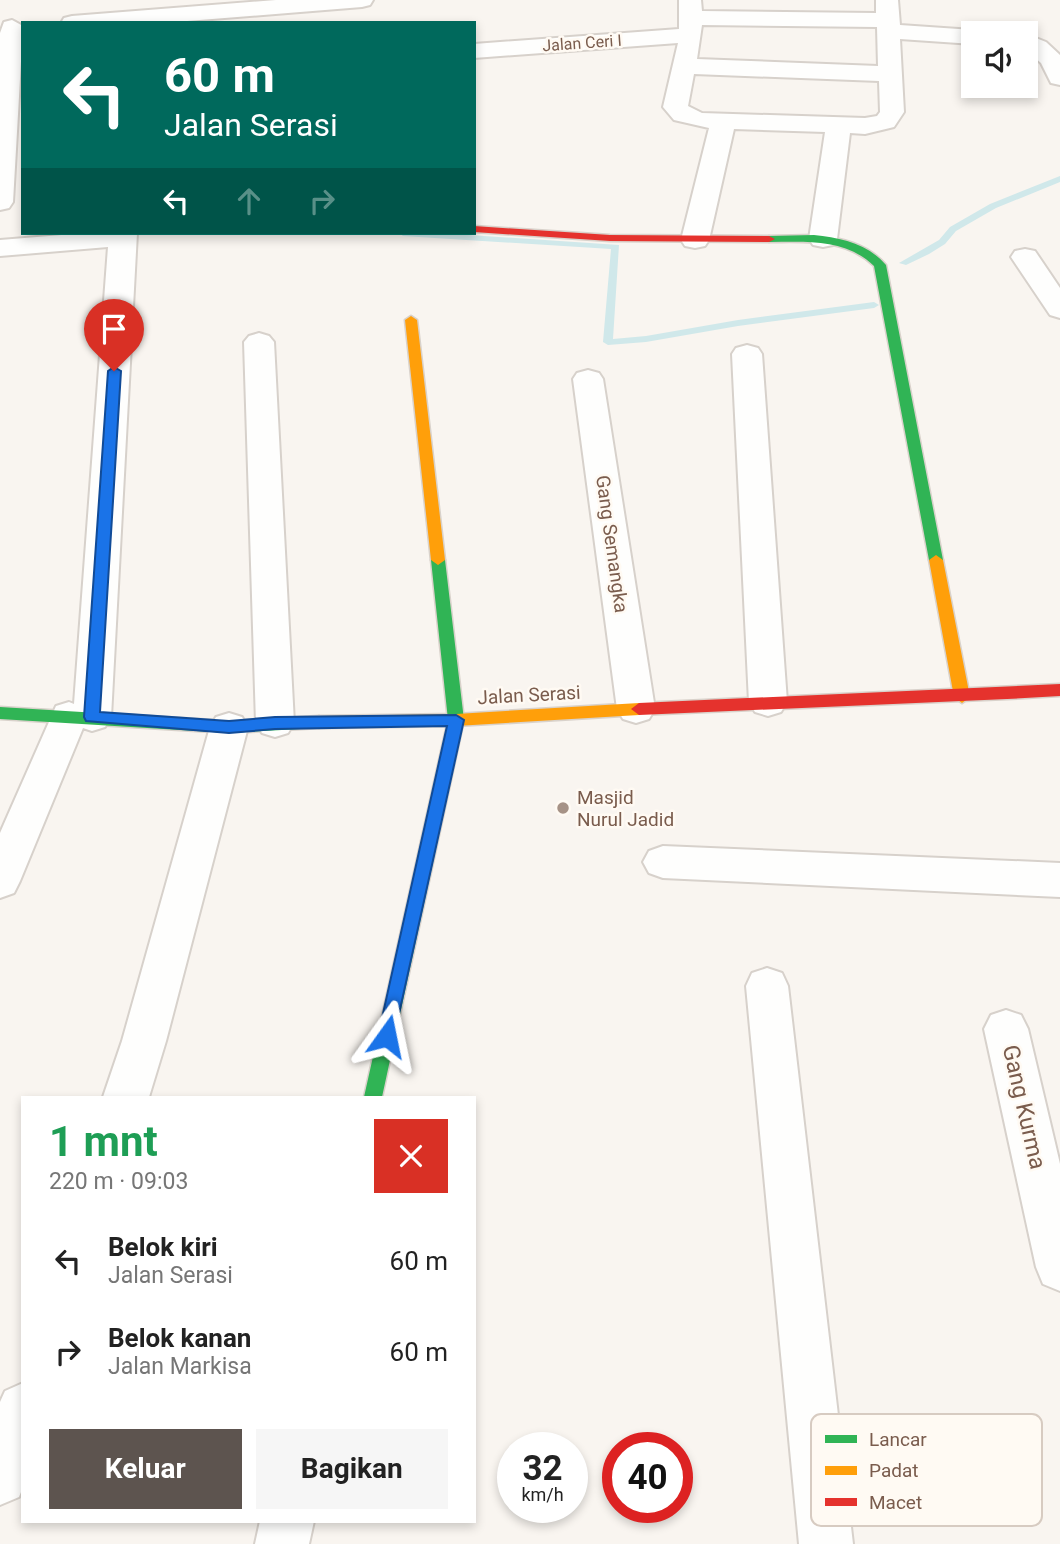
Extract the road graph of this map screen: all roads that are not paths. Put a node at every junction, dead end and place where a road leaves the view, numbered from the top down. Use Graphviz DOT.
graph roads {
  1 [pos="362,0"];
  2 [pos="258,4"];
  3 [pos="888,17"];
  4 [pos="691,18"];
  5 [pos="92,21"];
  6 [pos="12,28"];
  7 [pos="961,34"];
  8 [pos="1038,47"];
  9 [pos="476,51"];
  10 [pos="684,66"];
  11 [pos="889,74"];
  12 [pos="1060,78"];
  13 [pos="15,85"];
  14 [pos="723,122"];
  15 [pos="839,124"];
  16 [pos="0,202"];
  17 [pos="476,229"];
  18 [pos="123,235"];
  19 [pos="823,239"];
  20 [pos="695,240"];
  21 [pos="0,248"];
  22 [pos="1025,257"];
  23 [pos="1060,309"];
  24 [pos="411,320"];
  25 [pos="259,341"];
  26 [pos="747,354"];
  27 [pos="588,379"];
  28 [pos="1060,690"];
  29 [pos="962,698"];
  30 [pos="768,702"];
  31 [pos="636,709"];
  32 [pos="0,713"];
  33 [pos="80,717"];
  34 [pos="456,720"];
  35 [pos="275,723"];
  36 [pos="229,727"];
  37 [pos="663,862"];
  38 [pos="1060,880"];
  39 [pos="0,881"];
  40 [pos="767,986"];
  41 [pos="1006,1029"];
  42 [pos="126,1096"];
  43 [pos="373,1096"];
  44 [pos="1060,1266"];
  45 [pos="812,1414"];
  46 [pos="21,1415"];
  47 [pos="0,1478"];
  48 [pos="287,1523"];
  49 [pos="824,1526"];
  50 [pos="282,1544"];
  51 [pos="826,1544"];
  1 -- 2 [label="street"];
  2 -- 5 [label="street"];
  3 -- 4 [label="street, Jalan Ceri I"];
  3 -- 7 [label="street, Jalan Ceri I"];
  3 -- 11 [label="street"];
  4 -- 9 [label="street, Jalan Ceri I"];
  4 -- 10 [label="street"];
  6 -- 13 [label="street"];
  8 -- 12 [label="street"];
  10 -- 11 [label="street"];
  10 -- 14 [label="street"];
  11 -- 15 [label="street"];
  13 -- 16 [label="street"];
  14 -- 15 [label="street"];
  14 -- 20 [label="street"];
  15 -- 19 [label="street"];
  17 -- 20 [label="street"];
  18 -- 21 [label="street"];
  18 -- 33 [label="street"];
  19 -- 20 [label="street"];
  19 -- 29 [label="street"];
  22 -- 23 [label="street"];
  24 -- 34 [label="street"];
  25 -- 35 [label="street"];
  26 -- 30 [label="street"];
  27 -- 31 [label="street, Gang Semangka"];
  28 -- 29 [label="street, Jalan Serasi"];
  29 -- 30 [label="street, Jalan Serasi"];
  30 -- 31 [label="street, Jalan Serasi"];
  31 -- 34 [label="street, Jalan Serasi"];
  32 -- 33 [label="street, Jalan Serasi"];
  33 -- 36 [label="street, Jalan Serasi"];
  33 -- 39 [label="street"];
  34 -- 35 [label="street, Jalan Serasi"];
  34 -- 43 [label="street"];
  35 -- 36 [label="street, Jalan Serasi"];
  36 -- 42 [label="street"];
  37 -- 38 [label="street"];
  40 -- 45 [label="street"];
  41 -- 44 [label="street, Gang Kurma"];
  46 -- 47 [label="street"];
  48 -- 50 [label="street"];
  49 -- 51 [label="street"];
}
